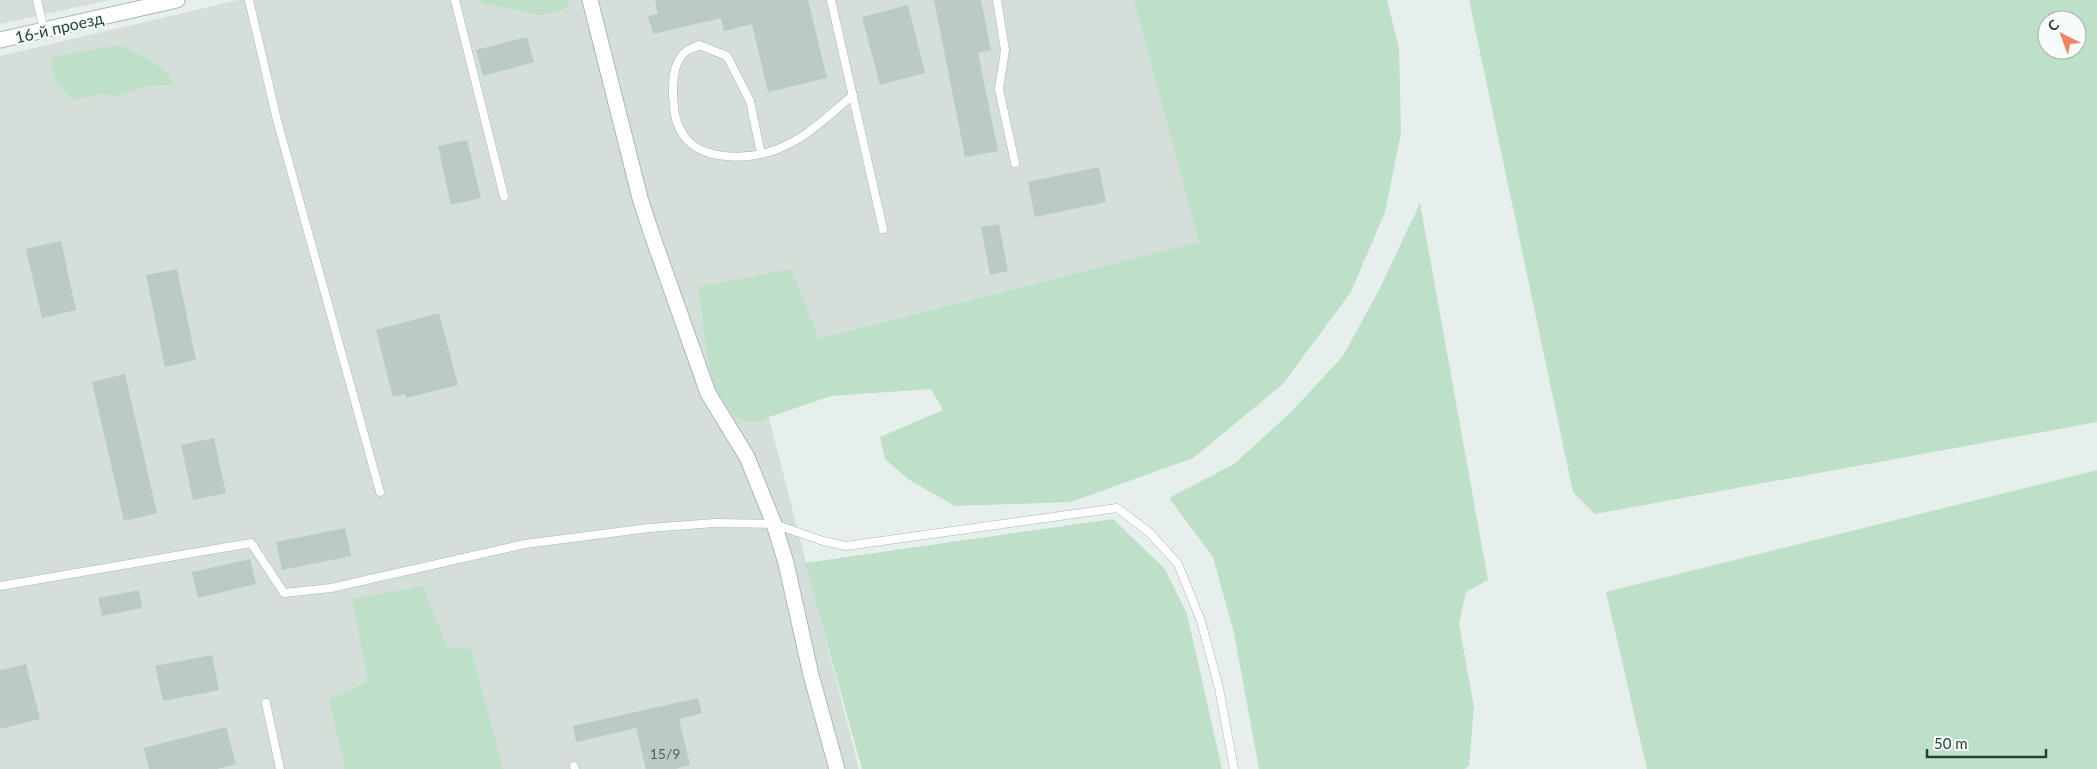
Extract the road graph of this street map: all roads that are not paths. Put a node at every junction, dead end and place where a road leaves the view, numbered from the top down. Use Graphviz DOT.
graph roads {
  1 [pos="37,0"];
  2 [pos="177,0"];
  3 [pos="249,0"];
  4 [pos="455,0"];
  5 [pos="590,0"];
  6 [pos="831,0"];
  7 [pos="997,0"];
  8 [pos="44,30"];
  9 [pos="0,40"];
  10 [pos="853,95"];
  11 [pos="761,154"];
  12 [pos="1015,163"];
  13 [pos="504,196"];
  14 [pos="883,229"];
  15 [pos="380,492"];
  16 [pos="774,524"];
  17 [pos="0,586"];
  18 [pos="266,703"];
  19 [pos="280,769"];
  20 [pos="837,769"];
  21 [pos="1234,769"];
  1 -- 8 [label="lane"];
  2 -- 8 [label="street, 16-й проезд"];
  3 -- 15 [label="lane"];
  4 -- 13 [label="lane"];
  5 -- 16 [label="street"];
  6 -- 10 [label="lane"];
  7 -- 12 [label="lane"];
  8 -- 9 [label="street, 16-й проезд"];
  10 -- 11 [label="lane"];
  10 -- 14 [label="lane"];
  11 -- 11 [label="lane"];
  16 -- 17 [label="lane"];
  16 -- 20 [label="street"];
  16 -- 21 [label="lane"];
  18 -- 19 [label="lane"];
}
